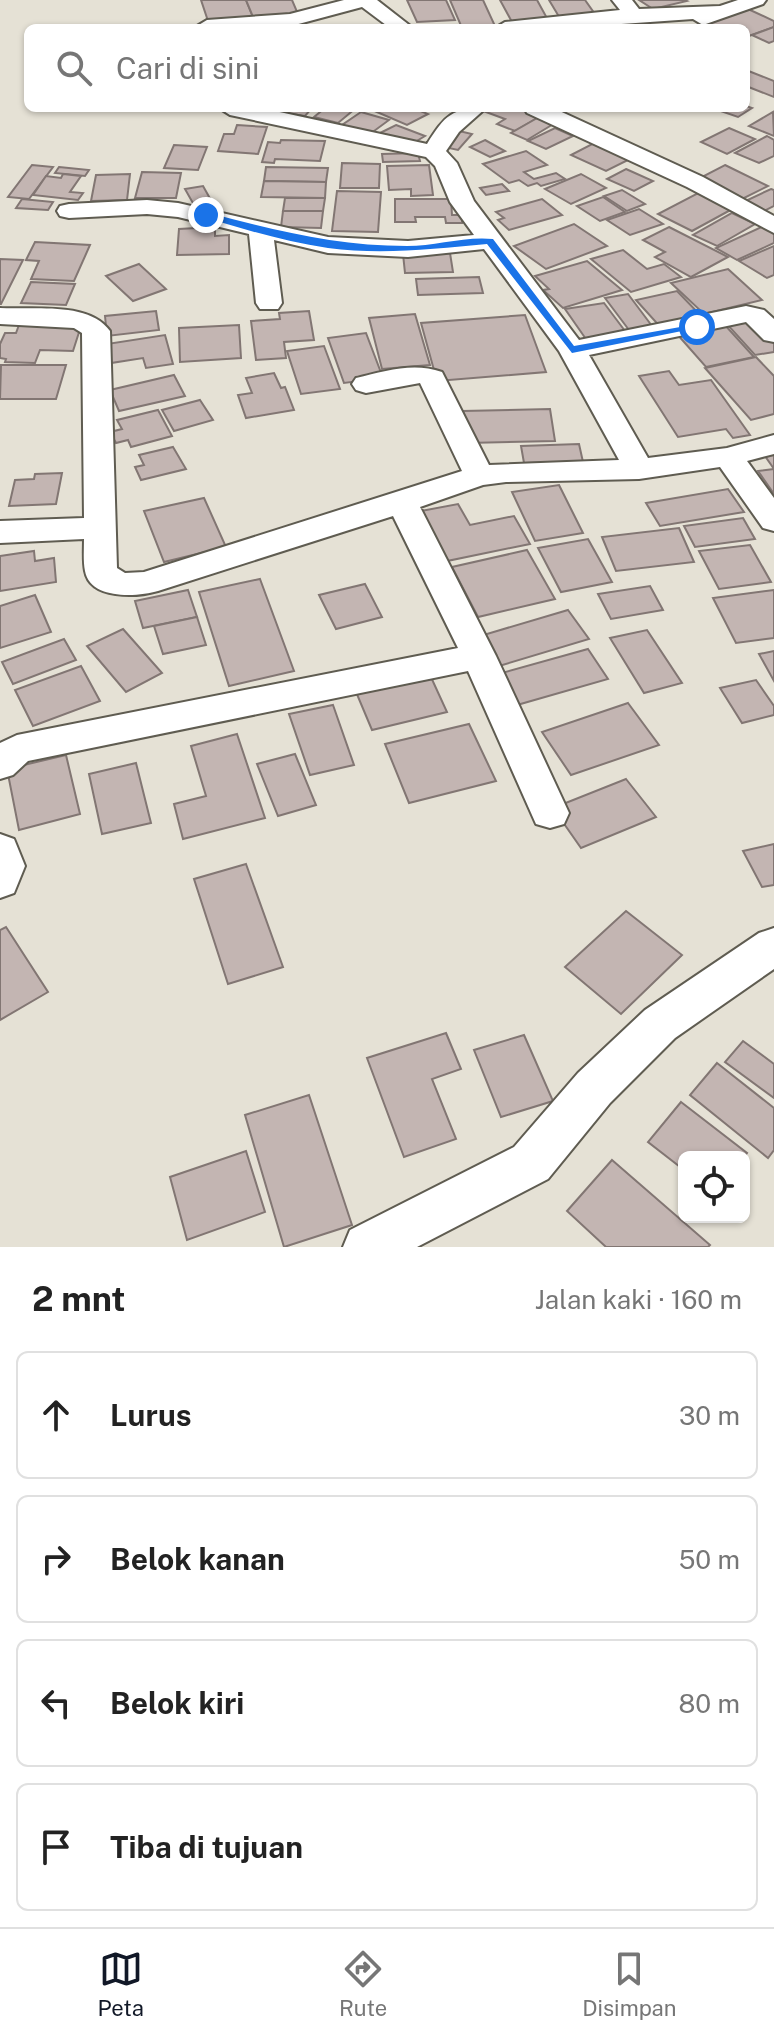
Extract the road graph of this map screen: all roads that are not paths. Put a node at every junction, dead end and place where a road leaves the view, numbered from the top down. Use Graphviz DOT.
graph roads {
  1 [pos="365,0"];
  2 [pos="741,6"];
  3 [pos="628,7"];
  4 [pos="774,16"];
  5 [pos="235,24"];
  6 [pos="398,24"];
  7 [pos="528,24"];
  8 [pos="685,24"];
  9 [pos="249,112"];
  10 [pos="457,112"];
  11 [pos="544,112"];
  12 [pos="434,152"];
  13 [pos="69,211"];
  14 [pos="774,226"];
  15 [pos="261,231"];
  16 [pos="490,241"];
  17 [pos="269,303"];
  18 [pos="0,316"];
  19 [pos="774,334"];
  20 [pos="572,350"];
  21 [pos="366,384"];
  22 [pos="774,444"];
  23 [pos="728,457"];
  24 [pos="639,469"];
  25 [pos="479,476"];
  26 [pos="402,502"];
  27 [pos="774,521"];
  28 [pos="100,528"];
  29 [pos="0,532"];
  30 [pos="479,656"];
  31 [pos="0,765"];
  32 [pos="550,813"];
  33 [pos="0,850"];
  34 [pos="0,881"];
  35 [pos="774,946"];
  36 [pos="367,1247"];
  1 -- 5 [label="street"];
  1 -- 6 [label="street"];
  2 -- 3 [label="street"];
  2 -- 4 [label="street"];
  2 -- 8 [label="street"];
  3 -- 7 [label="street"];
  9 -- 12 [label="street"];
  10 -- 12 [label="street"];
  11 -- 14 [label="street"];
  12 -- 16 [label="street"];
  13 -- 15 [label="street"];
  15 -- 16 [label="street"];
  15 -- 17 [label="street"];
  16 -- 20 [label="street"];
  18 -- 28 [label="street"];
  19 -- 20 [label="street"];
  20 -- 24 [label="street"];
  21 -- 25 [label="street"];
  22 -- 23 [label="street"];
  23 -- 24 [label="street"];
  23 -- 27 [label="street"];
  24 -- 25 [label="street"];
  25 -- 26 [label="street"];
  26 -- 28 [label="street"];
  26 -- 30 [label="street"];
  28 -- 29 [label="street"];
  30 -- 31 [label="street"];
  30 -- 32 [label="street"];
  33 -- 34 [label="street"];
  35 -- 36 [label="street"];
}
